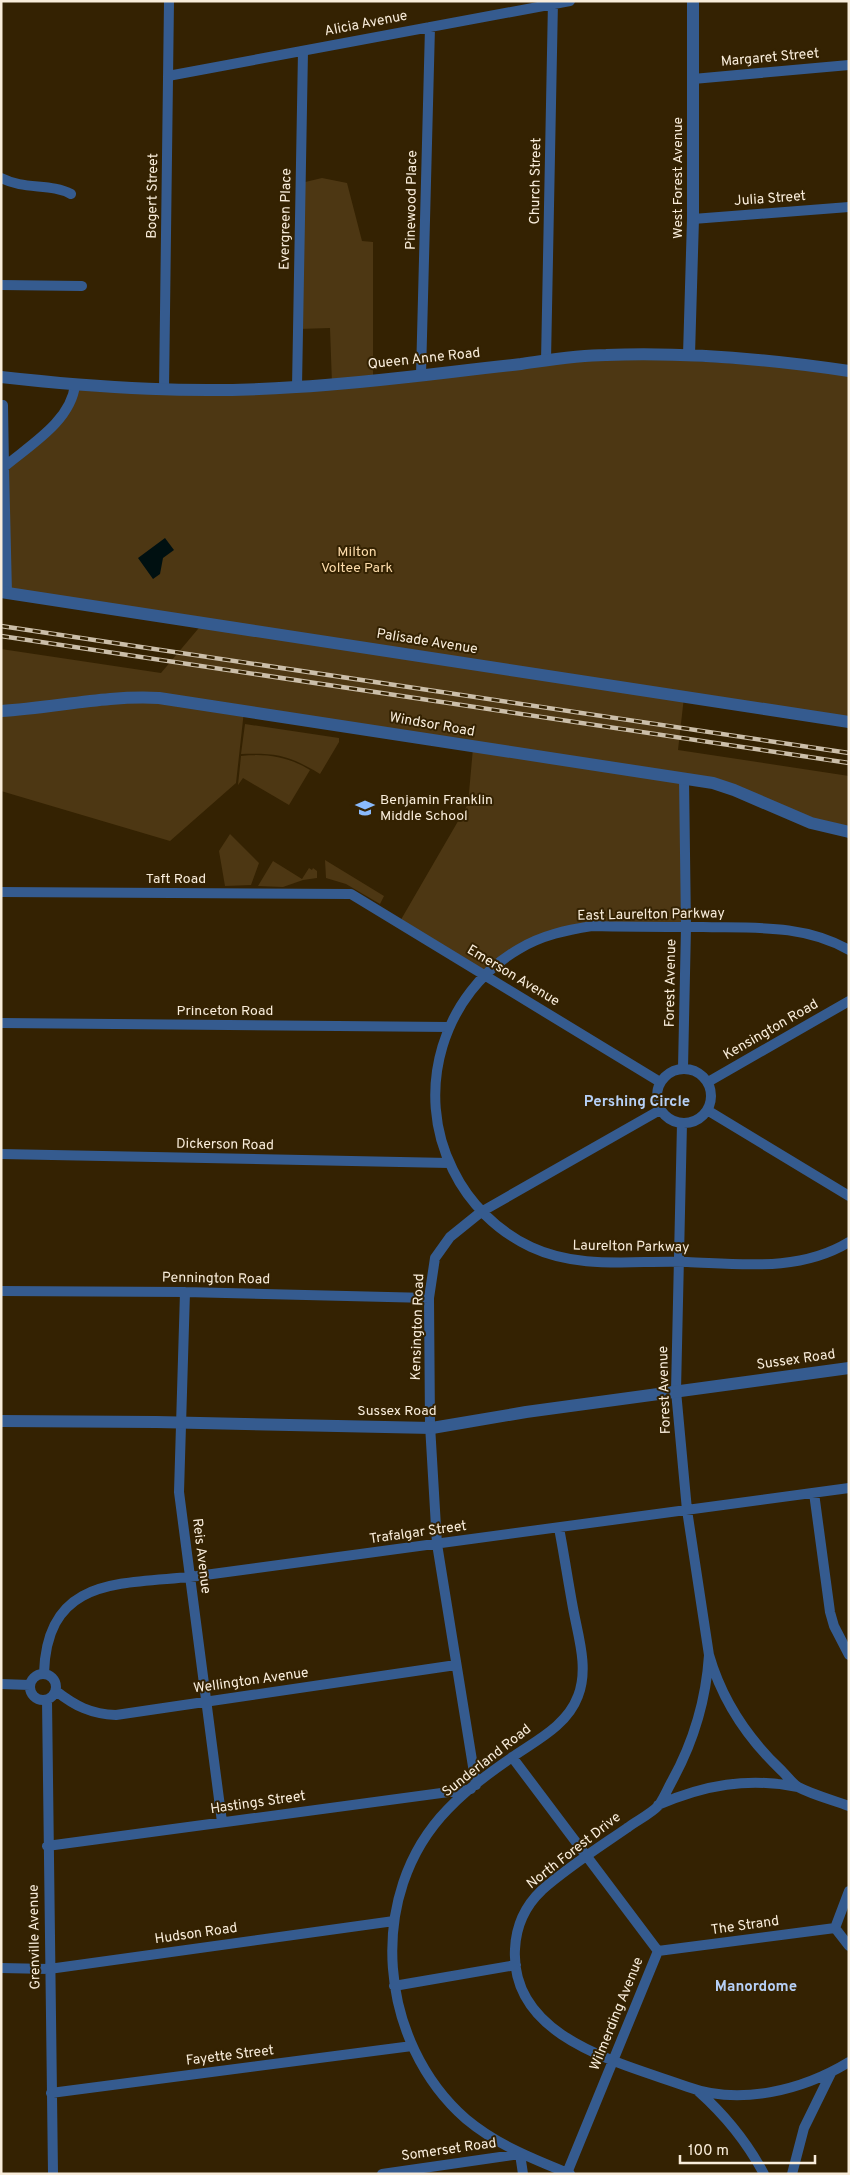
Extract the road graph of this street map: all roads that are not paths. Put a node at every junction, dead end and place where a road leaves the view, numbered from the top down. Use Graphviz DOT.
graph roads {
  1 [pos="169,1"];
  2 [pos="570,1"];
  3 [pos="692,1"];
  4 [pos="553,2"];
  5 [pos="430,26"];
  6 [pos="303,50"];
  7 [pos="849,65"];
  8 [pos="168,76"];
  9 [pos="693,78"];
  10 [pos="1,178"];
  11 [pos="71,194"];
  12 [pos="849,207"];
  13 [pos="693,219"];
  14 [pos="1,285"];
  15 [pos="82,286"];
  16 [pos="689,355"];
  17 [pos="546,361"];
  18 [pos="849,371"];
  19 [pos="422,374"];
  20 [pos="1,377"];
  21 [pos="75,385"];
  22 [pos="297,387"];
  23 [pos="164,390"];
  24 [pos="4,406"];
  25 [pos="4,467"];
  26 [pos="4,592"];
  27 [pos="1,711"];
  28 [pos="849,722"];
  29 [pos="684,779"];
  30 [pos="849,832"];
  31 [pos="1,892"];
  32 [pos="351,894"];
  33 [pos="686,927"];
  34 [pos="849,950"];
  35 [pos="484,975"];
  36 [pos="849,1002"];
  37 [pos="1,1023"];
  38 [pos="449,1027"];
  39 [pos="683,1068"];
  40 [pos="660,1082"];
  41 [pos="708,1082"];
  42 [pos="660,1110"];
  43 [pos="707,1110"];
  44 [pos="682,1123"];
  45 [pos="1,1154"];
  46 [pos="449,1163"];
  47 [pos="849,1196"];
  48 [pos="482,1212"];
  49 [pos="849,1242"];
  50 [pos="679,1262"];
  51 [pos="1,1291"];
  52 [pos="185,1292"];
  53 [pos="429,1298"];
  54 [pos="849,1368"];
  55 [pos="676,1391"];
  56 [pos="1,1421"];
  57 [pos="181,1422"];
  58 [pos="430,1428"];
  59 [pos="849,1488"];
  60 [pos="814,1492"];
  61 [pos="687,1510"];
  62 [pos="559,1528"];
  63 [pos="437,1544"];
  64 [pos="190,1577"];
  65 [pos="709,1655"];
  66 [pos="849,1655"];
  67 [pos="456,1665"];
  68 [pos="44,1673"];
  69 [pos="1,1684"];
  70 [pos="30,1685"];
  71 [pos="56,1691"];
  72 [pos="47,1700"];
  73 [pos="206,1702"];
  74 [pos="512,1757"];
  75 [pos="798,1786"];
  76 [pos="474,1787"];
  77 [pos="658,1805"];
  78 [pos="849,1806"];
  79 [pos="222,1822"];
  80 [pos="47,1846"];
  81 [pos="586,1856"];
  82 [pos="849,1891"];
  83 [pos="394,1921"];
  84 [pos="835,1928"];
  85 [pos="849,1946"];
  86 [pos="658,1951"];
  87 [pos="516,1965"];
  88 [pos="1,1968"];
  89 [pos="49,1968"];
  90 [pos="394,1986"];
  91 [pos="412,2046"];
  92 [pos="614,2059"];
  93 [pos="849,2062"];
  94 [pos="831,2073"];
  95 [pos="698,2090"];
  96 [pos="51,2093"];
  97 [pos="520,2154"];
  98 [pos="569,2173"];
  99 [pos="53,2174"];
  100 [pos="382,2174"];
  101 [pos="523,2174"];
  102 [pos="764,2174"];
  103 [pos="792,2174"];
  1 -- 8 [label="street, Bogert Street"];
  2 -- 4 [label="street, Alicia Avenue"];
  3 -- 9 [label="street, West Forest Avenue"];
  4 -- 5 [label="street, Alicia Avenue"];
  4 -- 17 [label="street, Church Street"];
  5 -- 6 [label="street, Alicia Avenue"];
  5 -- 19 [label="street, Pinewood Place"];
  6 -- 8 [label="street, Alicia Avenue"];
  6 -- 22 [label="street, Evergreen Place"];
  7 -- 9 [label="street, Margaret Street"];
  8 -- 23 [label="street, Bogert Street"];
  9 -- 13 [label="street, West Forest Avenue"];
  10 -- 11 [label="street"];
  12 -- 13 [label="street, Julia Street"];
  13 -- 16 [label="street, West Forest Avenue"];
  14 -- 15 [label="street"];
  16 -- 17 [label="street, Queen Anne Road"];
  16 -- 18 [label="street, Queen Anne Road"];
  17 -- 19 [label="street, Queen Anne Road"];
  19 -- 22 [label="street, Queen Anne Road"];
  20 -- 21 [label="street, Queen Anne Road"];
  21 -- 23 [label="street, Queen Anne Road"];
  21 -- 25 [label="street"];
  22 -- 23 [label="street, Queen Anne Road"];
  24 -- 25 [label="street"];
  25 -- 26 [label="street"];
  26 -- 28 [label="street, Palisade Avenue"];
  27 -- 29 [label="street, Windsor Road"];
  29 -- 30 [label="street, Windsor Road"];
  29 -- 33 [label="street, Forest Avenue"];
  31 -- 32 [label="street, Taft Road"];
  32 -- 35 [label="street, Emerson Avenue"];
  33 -- 34 [label="street, East Laurelton Parkway"];
  33 -- 35 [label="street, East Laurelton Parkway"];
  33 -- 39 [label="street, Forest Avenue"];
  35 -- 38 [label="street, East Laurelton Parkway"];
  35 -- 40 [label="street, Emerson Avenue"];
  36 -- 41 [label="street, Kensington Road"];
  37 -- 38 [label="street, Princeton Road"];
  38 -- 46 [label="street, East Laurelton Parkway"];
  39 -- 40 [label="street"];
  39 -- 41 [label="street"];
  40 -- 42 [label="street"];
  41 -- 43 [label="street"];
  42 -- 44 [label="street"];
  42 -- 48 [label="street, Kensington Road"];
  43 -- 44 [label="street"];
  43 -- 47 [label="street"];
  44 -- 50 [label="street, Forest Avenue"];
  45 -- 46 [label="street, Dickerson Road"];
  46 -- 48 [label="street, Laurelton Parkway"];
  48 -- 50 [label="street, Laurelton Parkway"];
  48 -- 53 [label="street, Kensington Road"];
  49 -- 50 [label="street, Laurelton Parkway"];
  50 -- 55 [label="street, Forest Avenue"];
  51 -- 52 [label="street, Pennington Road"];
  52 -- 53 [label="street, Pennington Road"];
  52 -- 57 [label="street, Reis Avenue"];
  53 -- 58 [label="street, Kensington Road"];
  54 -- 55 [label="street, Sussex Road"];
  55 -- 58 [label="street, Sussex Road"];
  55 -- 61 [label="street, Forest Avenue"];
  56 -- 57 [label="street, Sussex Road"];
  57 -- 58 [label="street, Sussex Road"];
  57 -- 64 [label="street, Reis Avenue"];
  58 -- 63 [label="street, Kensington Road"];
  59 -- 60 [label="street, Trafalgar Street"];
  60 -- 61 [label="street, Trafalgar Street"];
  60 -- 66 [label="street"];
  61 -- 62 [label="street, Trafalgar Street"];
  61 -- 65 [label="street, Forest Avenue"];
  62 -- 63 [label="street, Trafalgar Street"];
  62 -- 74 [label="street, Sunderland Road"];
  63 -- 64 [label="street, Trafalgar Street"];
  63 -- 67 [label="street, Kensington Road"];
  64 -- 68 [label="street, Trafalgar Street"];
  64 -- 73 [label="street, Reis Avenue"];
  65 -- 75 [label="street"];
  65 -- 77 [label="street, North Forest Drive"];
  67 -- 73 [label="street, Wellington Avenue"];
  67 -- 76 [label="street, Kensington Road"];
  68 -- 70 [label="street"];
  68 -- 71 [label="street"];
  69 -- 70 [label="street"];
  70 -- 72 [label="street"];
  71 -- 72 [label="street"];
  71 -- 73 [label="street, Wellington Avenue"];
  72 -- 80 [label="street, Grenville Avenue"];
  73 -- 79 [label="street, Reis Avenue"];
  74 -- 76 [label="street, Sunderland Road"];
  74 -- 81 [label="street, Wilmerding Avenue"];
  75 -- 77 [label="street, North Forest Drive"];
  75 -- 78 [label="street"];
  76 -- 79 [label="street, Hastings Street"];
  76 -- 83 [label="street, Sunderland Road"];
  77 -- 81 [label="street, North Forest Drive"];
  79 -- 80 [label="street, Hastings Street"];
  80 -- 89 [label="street, Grenville Avenue"];
  81 -- 86 [label="street, Wilmerding Avenue"];
  81 -- 87 [label="street, North Forest Drive"];
  82 -- 84 [label="street"];
  83 -- 89 [label="street, Hudson Road"];
  83 -- 90 [label="street, Sunderland Road"];
  84 -- 85 [label="street"];
  84 -- 86 [label="street, The Strand"];
  86 -- 92 [label="street, Wilmerding Avenue"];
  87 -- 90 [label="street"];
  87 -- 92 [label="street, North Forest Drive"];
  88 -- 89 [label="street, Hudson Road"];
  89 -- 96 [label="street, Grenville Avenue"];
  90 -- 91 [label="street, Sunderland Road"];
  91 -- 96 [label="street, Fayette Street"];
  91 -- 97 [label="street, Sunderland Road"];
  92 -- 95 [label="street, North Forest Drive"];
  92 -- 98 [label="street, Wilmerding Avenue"];
  93 -- 94 [label="street, North Forest Drive"];
  94 -- 95 [label="street, North Forest Drive"];
  94 -- 103 [label="street"];
  95 -- 102 [label="street, North Forest Drive"];
  96 -- 99 [label="street, Grenville Avenue"];
  97 -- 98 [label="street, Sunderland Road"];
  97 -- 100 [label="street, Somerset Road"];
  97 -- 101 [label="street"];
}
